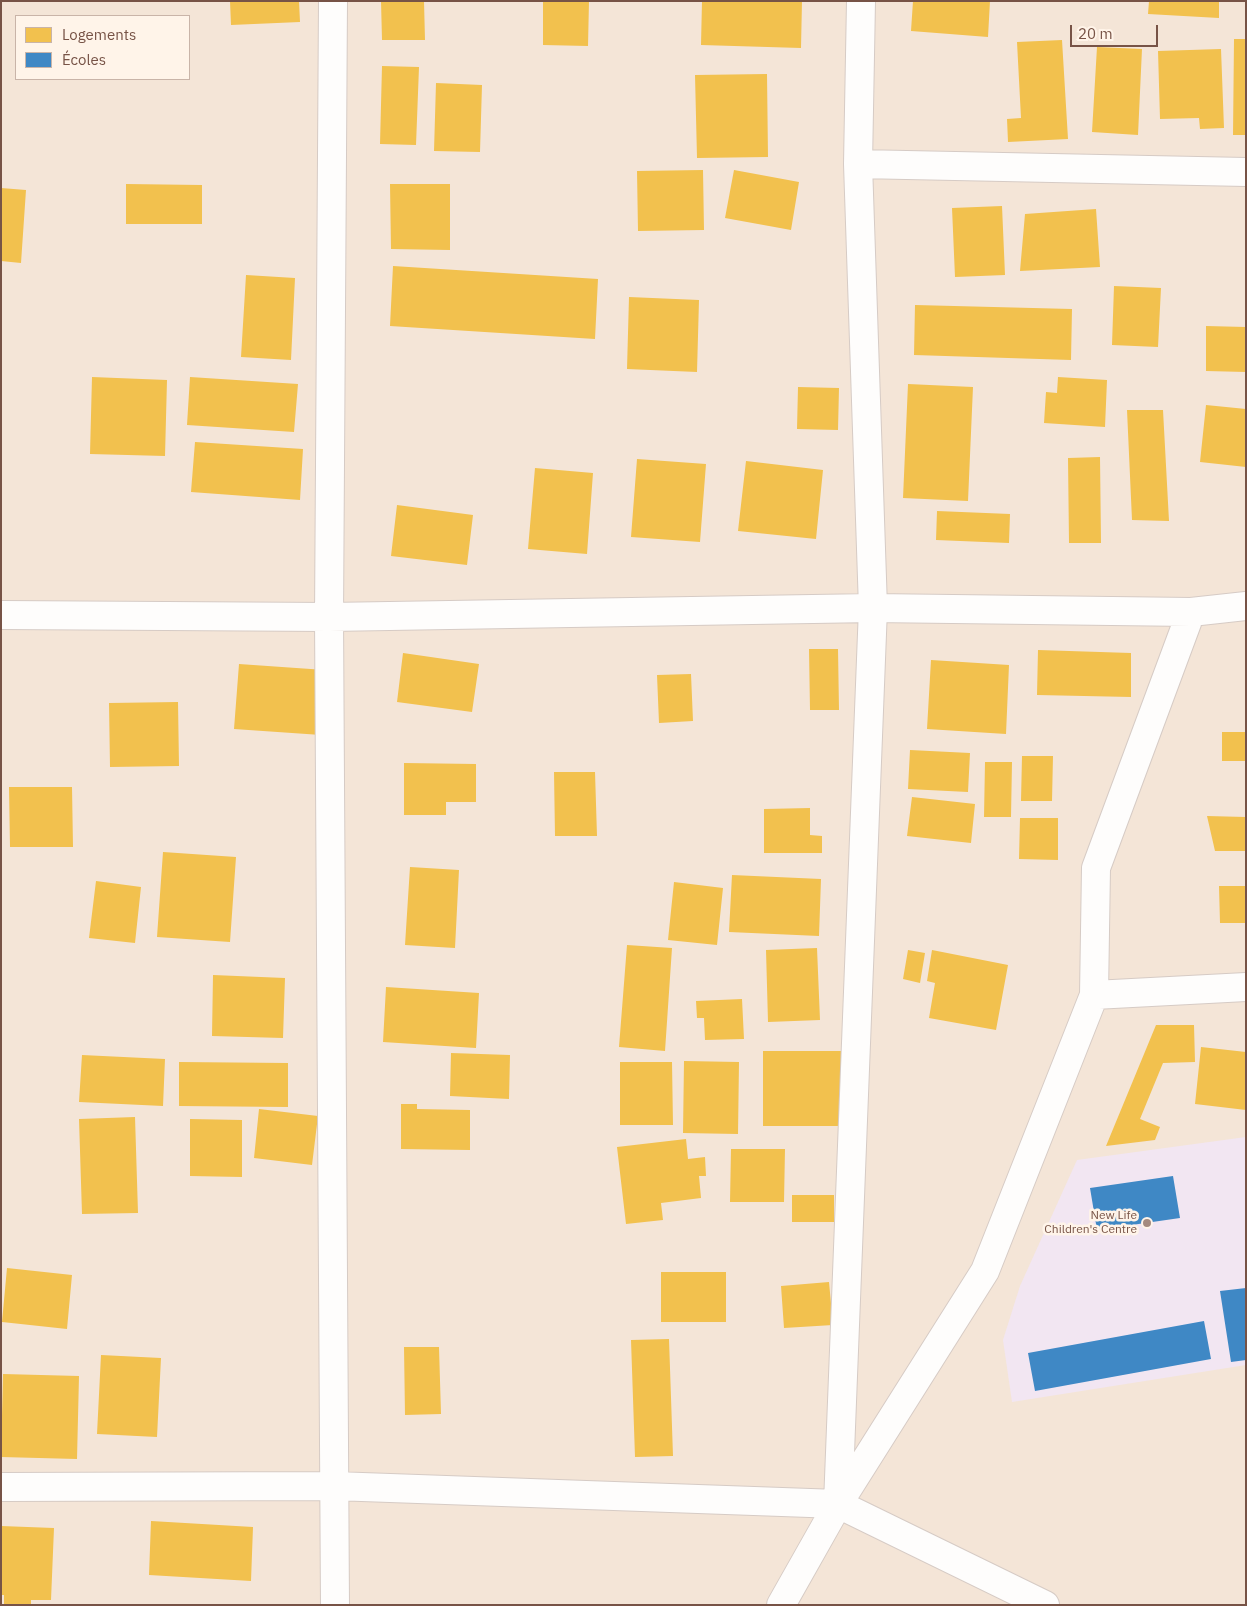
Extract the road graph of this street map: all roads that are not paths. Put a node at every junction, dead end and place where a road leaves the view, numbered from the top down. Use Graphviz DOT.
graph roads {
  1 [pos="333,1"];
  2 [pos="861,1"];
  3 [pos="858,164"];
  4 [pos="1246,172"];
  5 [pos="1246,606"];
  6 [pos="872,608"];
  7 [pos="1191,612"];
  8 [pos="1,615"];
  9 [pos="329,617"];
  10 [pos="1246,987"];
  11 [pos="1094,995"];
  12 [pos="334,1486"];
  13 [pos="1,1487"];
  14 [pos="838,1504"];
  15 [pos="335,1605"];
  16 [pos="781,1605"];
  17 [pos="1045,1605"];
  1 -- 9 [label="street"];
  2 -- 3 [label="street"];
  3 -- 4 [label="street"];
  3 -- 6 [label="street"];
  5 -- 7 [label="street"];
  6 -- 7 [label="street"];
  6 -- 9 [label="street"];
  6 -- 14 [label="street"];
  7 -- 11 [label="street"];
  8 -- 9 [label="street"];
  9 -- 12 [label="street"];
  10 -- 11 [label="street"];
  11 -- 14 [label="street"];
  12 -- 13 [label="street"];
  12 -- 14 [label="street"];
  12 -- 15 [label="street"];
  14 -- 16 [label="street"];
  14 -- 17 [label="street"];
}
